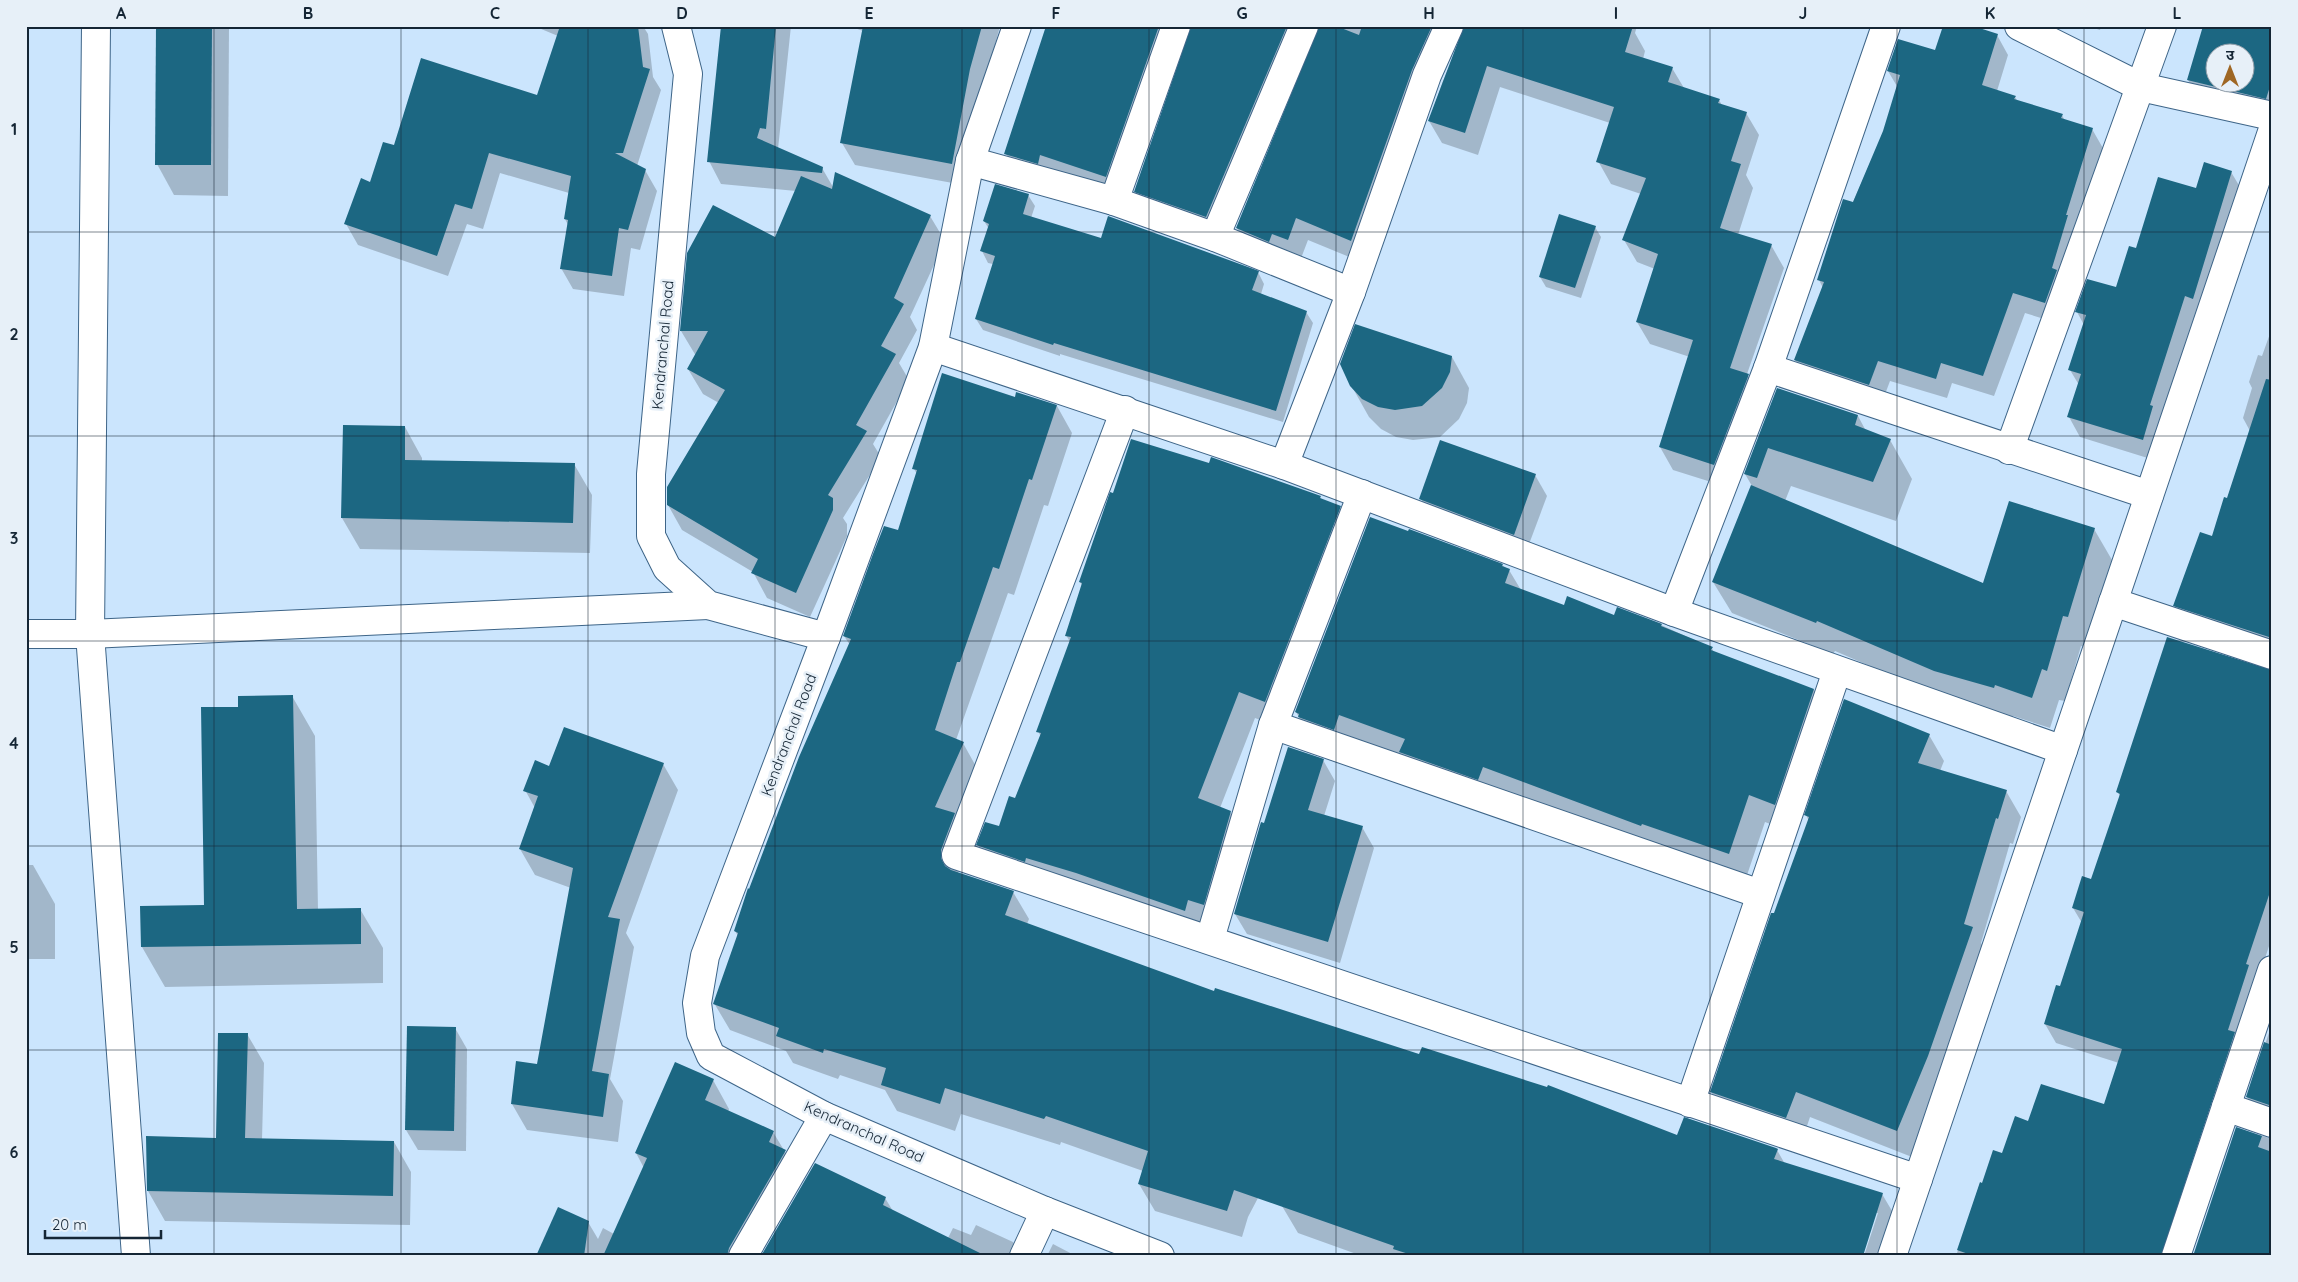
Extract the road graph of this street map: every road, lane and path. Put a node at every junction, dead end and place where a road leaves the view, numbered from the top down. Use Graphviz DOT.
graph roads {
  1 [pos="96,26"];
  2 [pos="676,26"];
  3 [pos="1017,26"];
  4 [pos="1176,26"];
  5 [pos="1304,26"];
  6 [pos="1450,26"];
  7 [pos="1886,26"];
  8 [pos="2162,26"];
  9 [pos="2021,27"];
  10 [pos="2141,87"];
  11 [pos="2272,116"];
  12 [pos="2272,132"];
  13 [pos="970,161"];
  14 [pos="1114,201"];
  15 [pos="1215,237"];
  16 [pos="1351,292"];
  17 [pos="933,347"];
  18 [pos="1768,368"];
  19 [pos="1125,410"];
  20 [pos="2009,450"];
  21 [pos="1284,464"];
  22 [pos="1362,494"];
  23 [pos="2149,495"];
  24 [pos="2113,602"];
  25 [pos="708,606"];
  26 [pos="1674,612"];
  27 [pos="26,634"];
  28 [pos="90,634"];
  29 [pos="826,638"];
  30 [pos="2272,655"];
  31 [pos="1837,671"];
  32 [pos="1273,725"];
  33 [pos="2063,750"];
  34 [pos="1760,894"];
  35 [pos="1210,939"];
  36 [pos="2272,970"];
  37 [pos="1690,1103"];
  38 [pos="2226,1107"];
  39 [pos="824,1116"];
  40 [pos="2272,1123"];
  41 [pos="1918,1179"];
  42 [pos="1045,1211"];
  43 [pos="136,1256"];
  44 [pos="743,1256"];
  45 [pos="1024,1256"];
  46 [pos="1160,1256"];
  47 [pos="1892,1256"];
  48 [pos="2176,1256"];
  1 -- 28 [label="street"];
  2 -- 25 [label="street, Kendranchal Road"];
  3 -- 13 [label="street"];
  4 -- 14 [label="street"];
  5 -- 15 [label="street"];
  6 -- 16 [label="street"];
  7 -- 18 [label="street"];
  8 -- 10 [label="street"];
  9 -- 10 [label="street"];
  10 -- 11 [label="street"];
  10 -- 20 [label="street"];
  12 -- 23 [label="street"];
  13 -- 14 [label="street"];
  13 -- 17 [label="street"];
  14 -- 15 [label="street"];
  15 -- 16 [label="street"];
  16 -- 21 [label="street"];
  17 -- 19 [label="street"];
  17 -- 29 [label="street"];
  18 -- 20 [label="street"];
  18 -- 26 [label="street"];
  19 -- 21 [label="street"];
  19 -- 35 [label="street"];
  20 -- 23 [label="street"];
  21 -- 22 [label="street"];
  22 -- 26 [label="street"];
  22 -- 32 [label="street"];
  23 -- 24 [label="street"];
  24 -- 30 [label="street"];
  24 -- 33 [label="street"];
  25 -- 28 [label="street"];
  25 -- 29 [label="street, Kendranchal Road"];
  26 -- 31 [label="street"];
  27 -- 28 [label="street"];
  28 -- 43 [label="street"];
  29 -- 39 [label="street, Kendranchal Road"];
  31 -- 33 [label="street"];
  31 -- 34 [label="street"];
  32 -- 34 [label="street"];
  32 -- 35 [label="street"];
  33 -- 41 [label="street"];
  34 -- 37 [label="street"];
  35 -- 37 [label="street"];
  36 -- 38 [label="street"];
  37 -- 41 [label="street"];
  38 -- 40 [label="street"];
  38 -- 48 [label="street"];
  39 -- 42 [label="street, Kendranchal Road"];
  39 -- 44 [label="street"];
  41 -- 47 [label="street"];
  42 -- 45 [label="street"];
  42 -- 46 [label="street, Kendranchal Road"];
}
